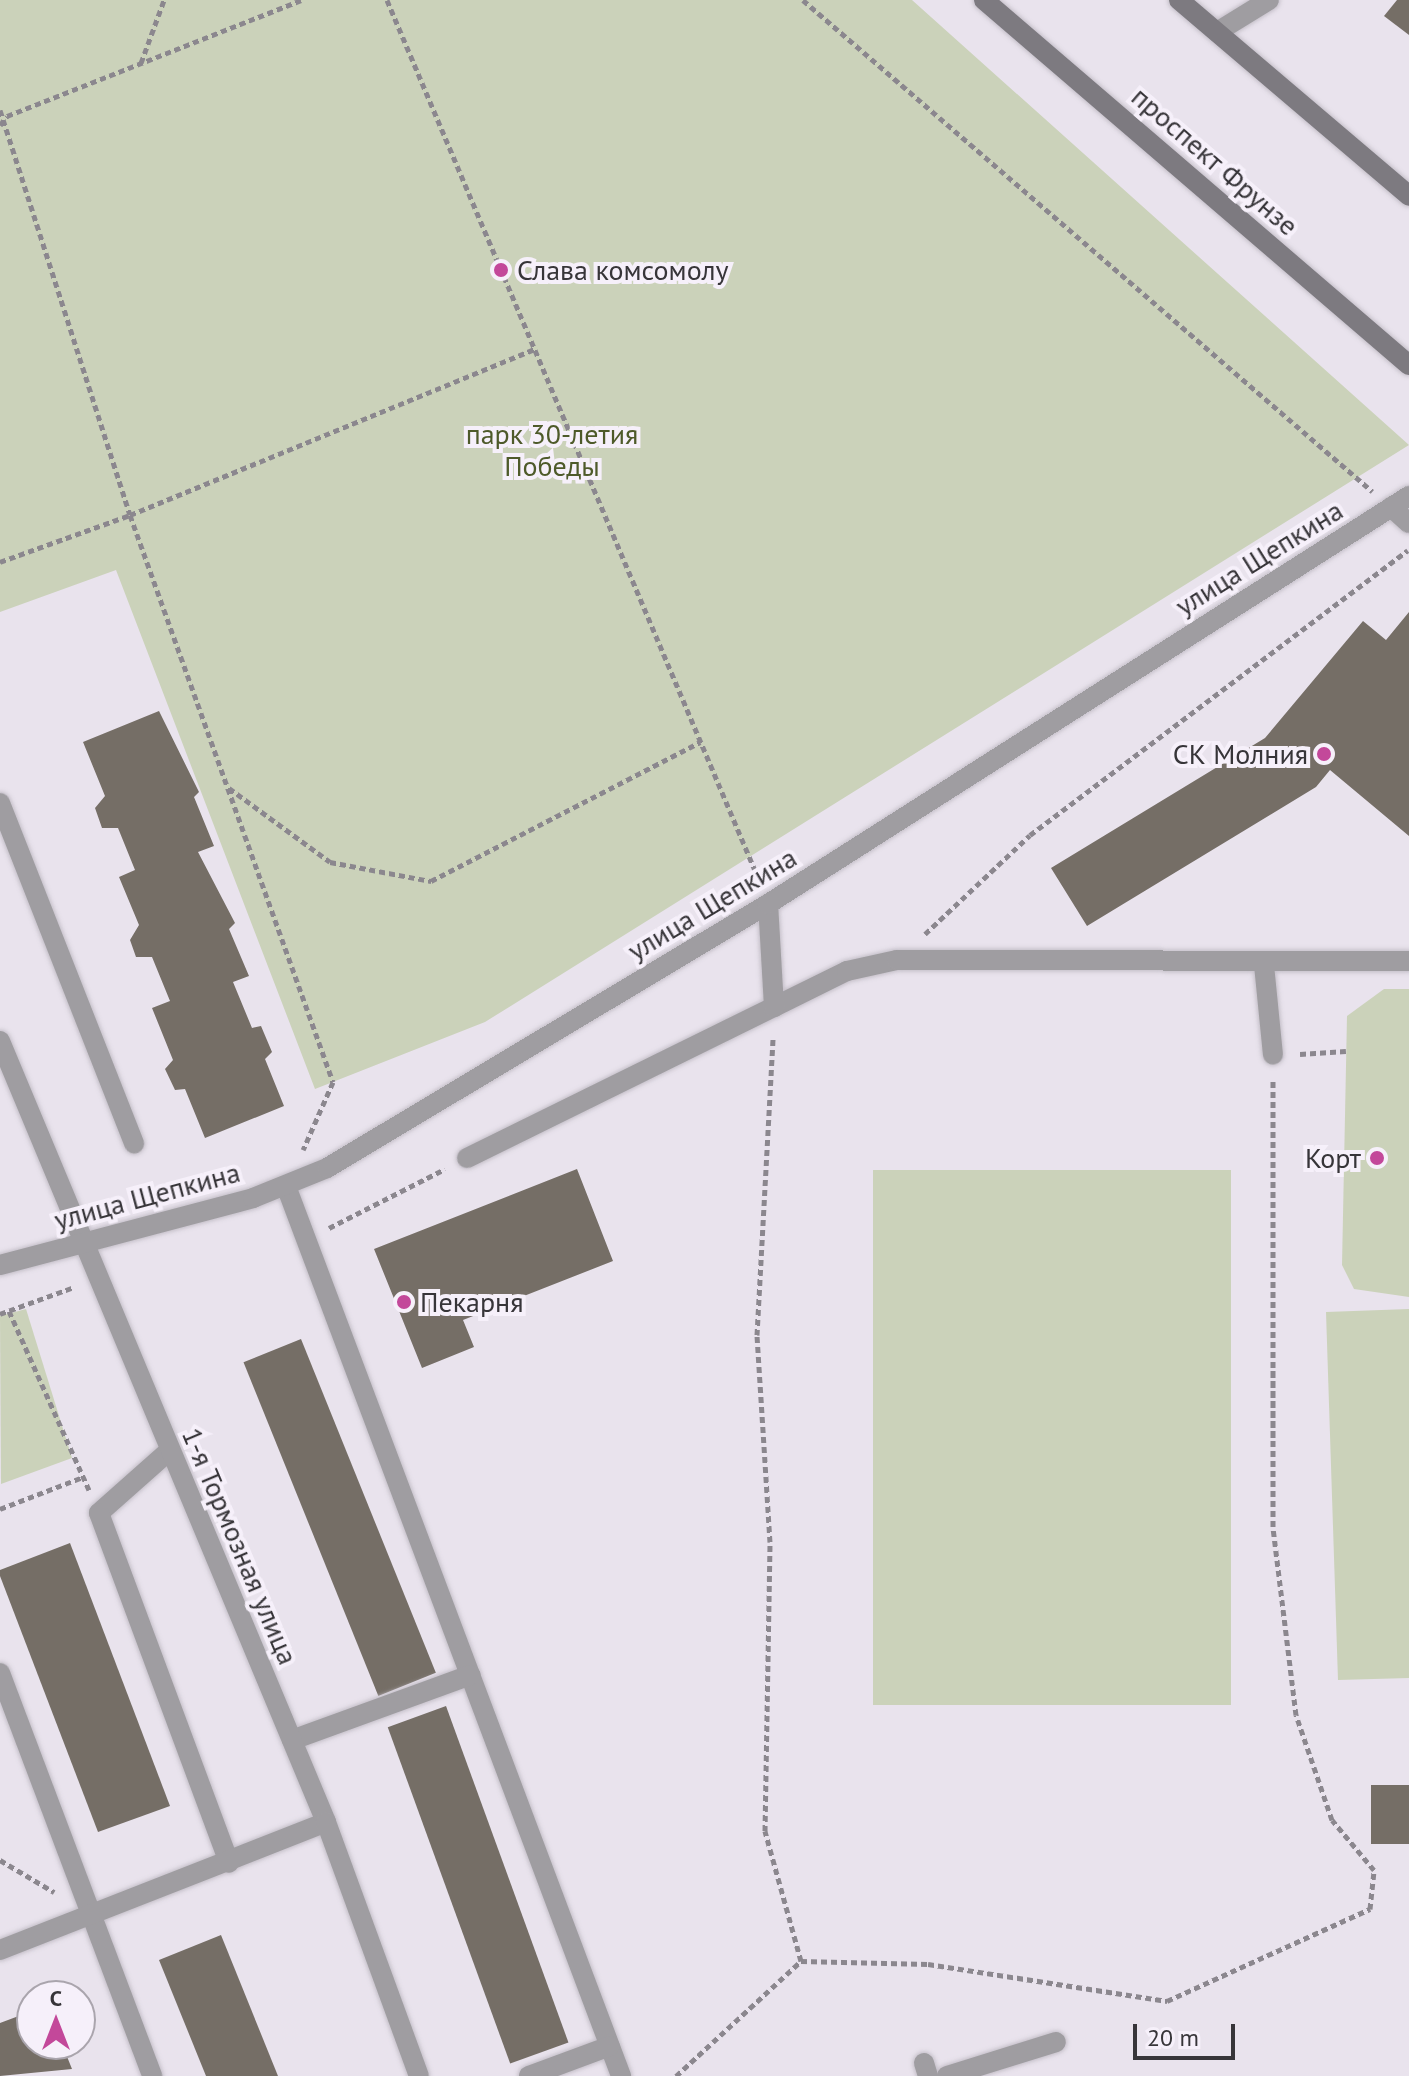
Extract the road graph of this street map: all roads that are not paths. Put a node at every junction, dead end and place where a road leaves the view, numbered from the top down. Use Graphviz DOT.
graph roads {
  1 [pos="984,0"];
  2 [pos="1179,0"];
  3 [pos="1269,0"];
  4 [pos="1217,32"];
  5 [pos="1409,196"];
  6 [pos="1409,365"];
  7 [pos="1409,496"];
  8 [pos="1391,507"];
  9 [pos="1409,523"];
  10 [pos="0,803"];
  11 [pos="768,904"];
  12 [pos="1409,961"];
  13 [pos="1264,965"];
  14 [pos="774,1007"];
  15 [pos="0,1041"];
  16 [pos="1273,1055"];
  17 [pos="134,1144"];
  18 [pos="467,1158"];
  19 [pos="286,1186"];
  20 [pos="82,1242"];
  21 [pos="0,1265"];
  22 [pos="170,1450"];
  23 [pos="0,1673"];
  24 [pos="471,1675"];
  25 [pos="292,1740"];
  26 [pos="326,1822"];
  27 [pos="229,1863"];
  28 [pos="93,1915"];
  29 [pos="0,1950"];
  30 [pos="1056,2042"];
  31 [pos="610,2046"];
  32 [pos="152,2076"];
  33 [pos="419,2076"];
  34 [pos="529,2076"];
  35 [pos="621,2076"];
  36 [pos="947,2076"];
  1 -- 6 [label="main road, проспект Фрунзе"];
  2 -- 4 [label="main road"];
  3 -- 4 [label="street"];
  4 -- 5 [label="main road"];
  7 -- 8 [label="street, улица Щепкина"];
  8 -- 9 [label="street"];
  8 -- 11 [label="street, улица Щепкина"];
  10 -- 17 [label="street"];
  11 -- 14 [label="street"];
  11 -- 19 [label="street, улица Щепкина"];
  12 -- 13 [label="street"];
  13 -- 14 [label="street"];
  13 -- 16 [label="street"];
  14 -- 18 [label="street"];
  15 -- 20 [label="street, 1-я Тормозная улица"];
  19 -- 20 [label="street, улица Щепкина"];
  19 -- 24 [label="street"];
  20 -- 21 [label="street, улица Щепкина"];
  20 -- 22 [label="street, 1-я Тормозная улица"];
  22 -- 25 [label="street, 1-я Тормозная улица"];
  22 -- 27 [label="street"];
  23 -- 28 [label="street"];
  24 -- 25 [label="street"];
  24 -- 31 [label="street"];
  25 -- 26 [label="street, 1-я Тормозная улица"];
  26 -- 27 [label="street"];
  26 -- 33 [label="street, 1-я Тормозная улица"];
  27 -- 28 [label="street"];
  28 -- 29 [label="street"];
  28 -- 32 [label="street"];
  30 -- 36 [label="street"];
  31 -- 34 [label="street"];
  31 -- 35 [label="street"];
}
